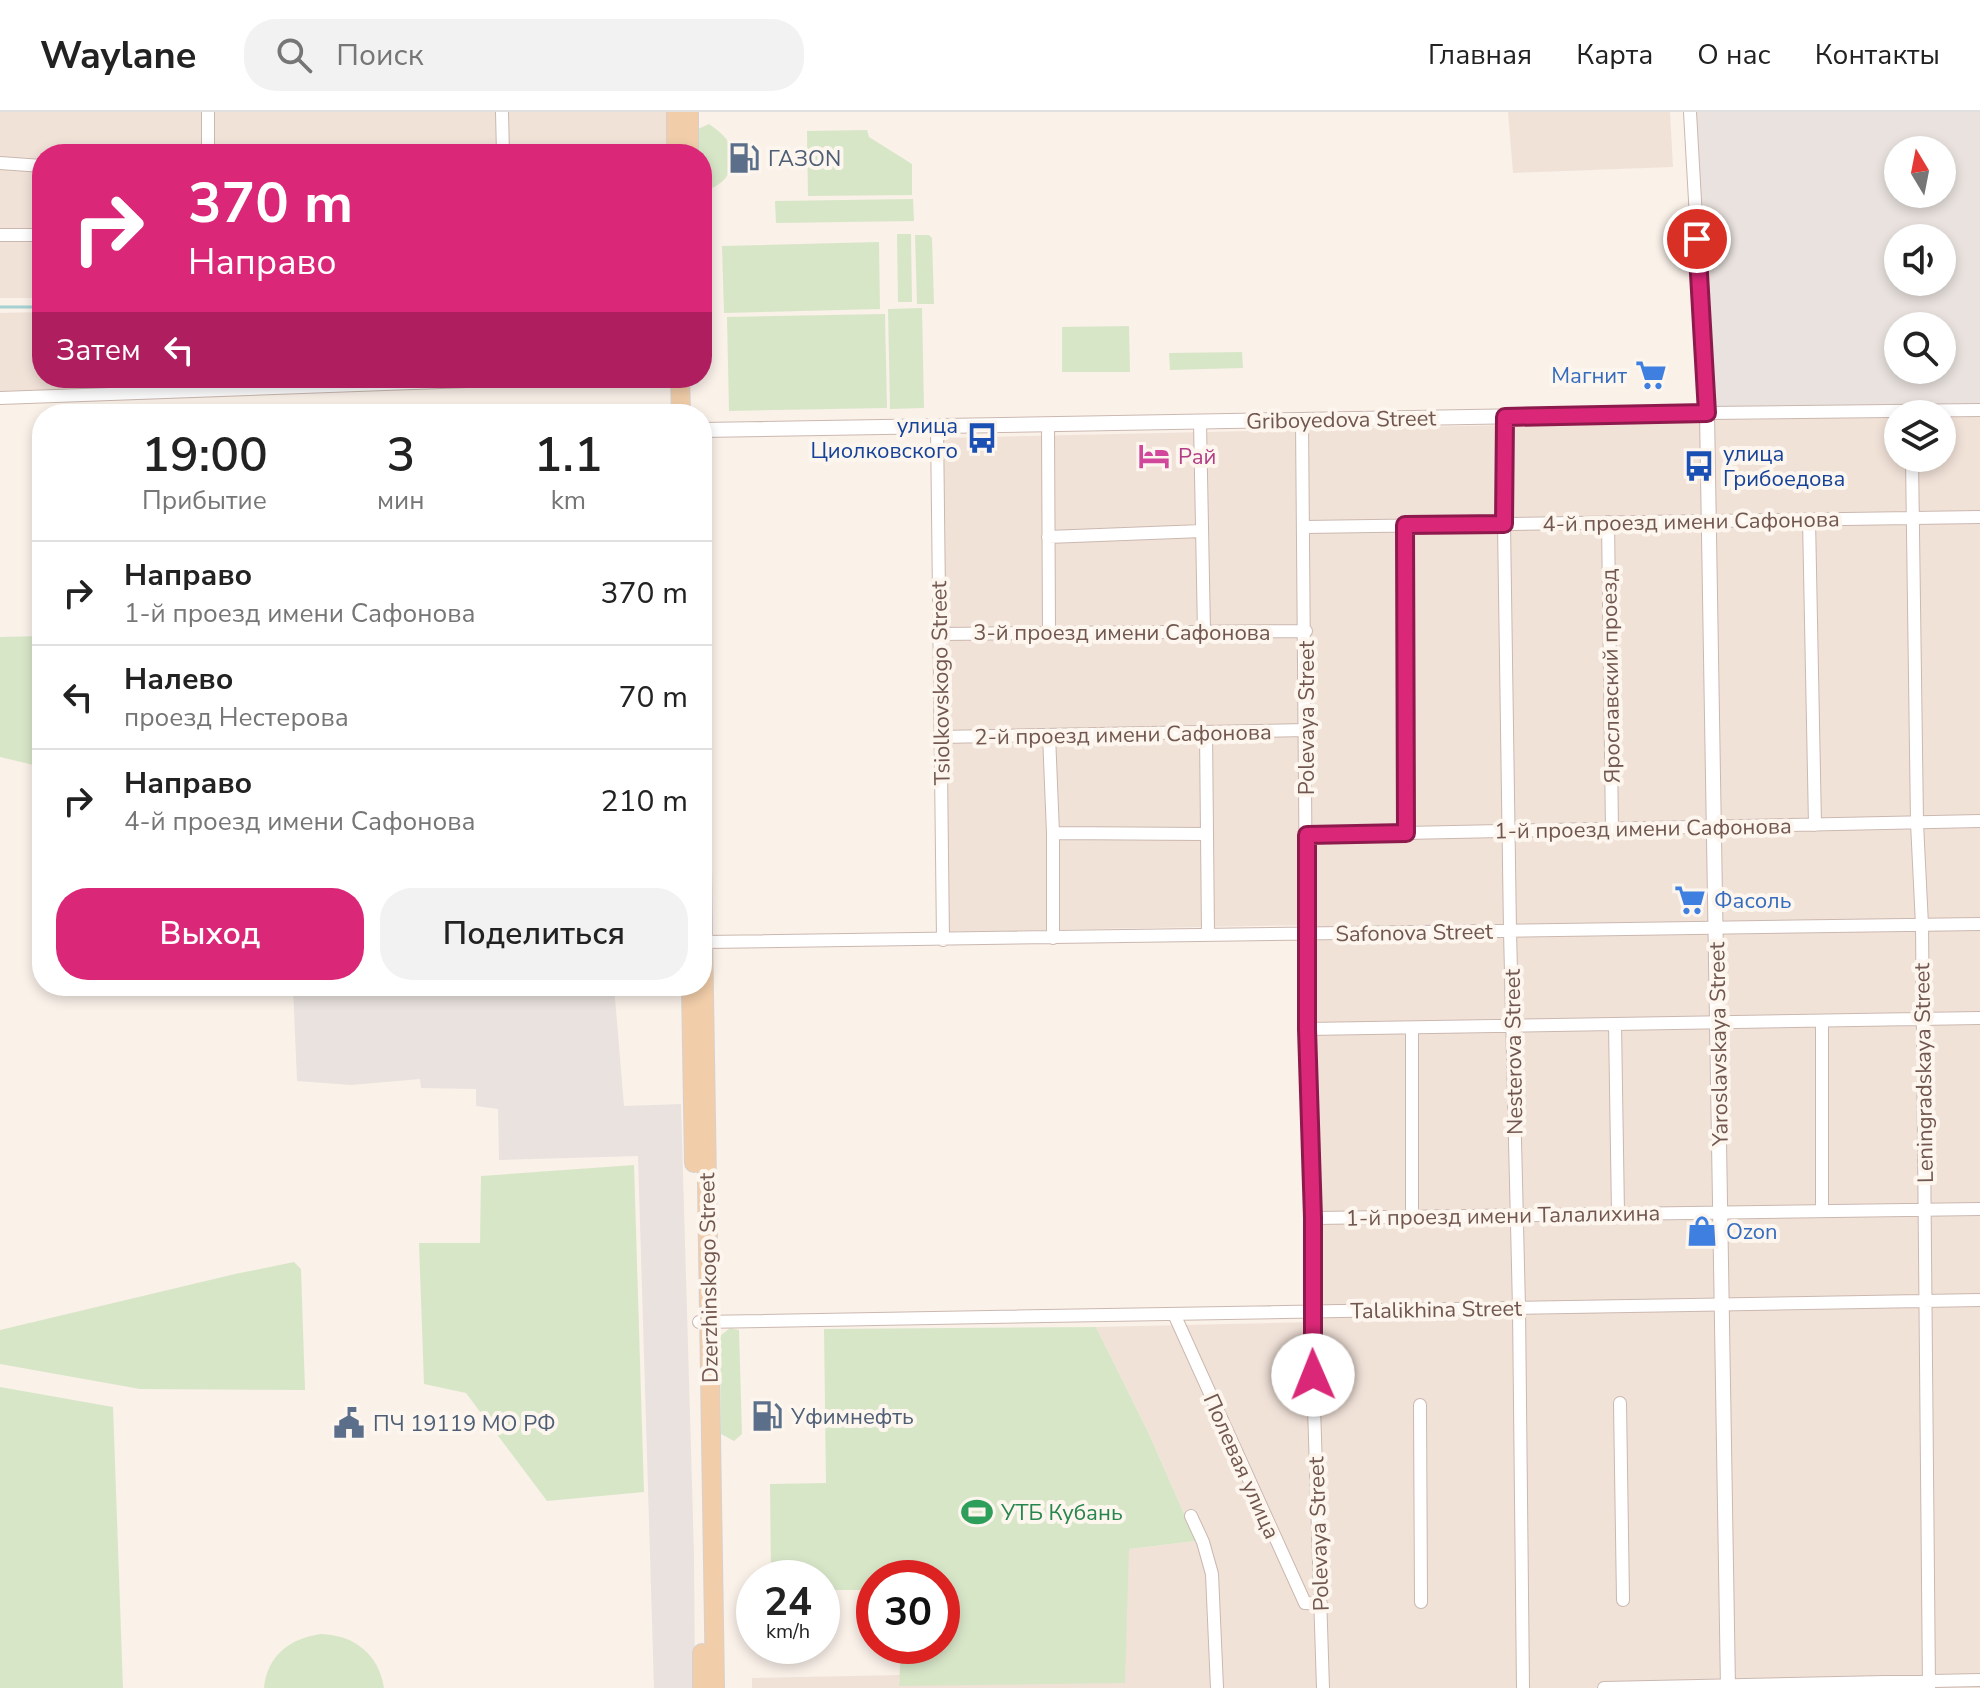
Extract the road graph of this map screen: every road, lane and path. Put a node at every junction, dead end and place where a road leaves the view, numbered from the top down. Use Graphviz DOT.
graph roads {
  1 [pos="208,112"];
  2 [pos="502,112"];
  3 [pos="676,112"];
  4 [pos="689,112"];
  5 [pos="1690,112"];
  6 [pos="208,144"];
  7 [pos="503,144"];
  8 [pos="676,144"];
  9 [pos="689,144"];
  10 [pos="0,163"];
  11 [pos="32,165"];
  12 [pos="0,235"];
  13 [pos="32,235"];
  14 [pos="274,388"];
  15 [pos="0,398"];
  16 [pos="1980,410"];
  17 [pos="1956,411"];
  18 [pos="1707,413"];
  19 [pos="1884,413"];
  20 [pos="1505,417"];
  21 [pos="1302,420"];
  22 [pos="1200,422"];
  23 [pos="1048,424"];
  24 [pos="937,426"];
  25 [pos="712,430"];
  26 [pos="1912,472"];
  27 [pos="1980,517"];
  28 [pos="1913,518"];
  29 [pos="1809,519"];
  30 [pos="1710,521"];
  31 [pos="1608,522"];
  32 [pos="1504,524"];
  33 [pos="1405,525"];
  34 [pos="1305,527"];
  35 [pos="1202,531"];
  36 [pos="1048,537"];
  37 [pos="1306,631"];
  38 [pos="1204,632"];
  39 [pos="1049,633"];
  40 [pos="939,634"];
  41 [pos="1306,730"];
  42 [pos="1206,732"];
  43 [pos="1049,735"];
  44 [pos="940,737"];
  45 [pos="1980,821"];
  46 [pos="1917,823"];
  47 [pos="1815,825"];
  48 [pos="1716,827"];
  49 [pos="1612,829"];
  50 [pos="1510,831"];
  51 [pos="1053,833"];
  52 [pos="1406,833"];
  53 [pos="1206,834"];
  54 [pos="1307,835"];
  55 [pos="1980,924"];
  56 [pos="1922,925"];
  57 [pos="1717,928"];
  58 [pos="1510,931"];
  59 [pos="1307,934"];
  60 [pos="1208,935"];
  61 [pos="1053,938"];
  62 [pos="943,940"];
  63 [pos="712,942"];
  64 [pos="691,996"];
  65 [pos="703,996"];
  66 [pos="1980,1018"];
  67 [pos="1922,1019"];
  68 [pos="1822,1021"];
  69 [pos="1718,1023"];
  70 [pos="1615,1024"];
  71 [pos="1514,1026"];
  72 [pos="1412,1028"];
  73 [pos="1307,1029"];
  74 [pos="1924,1209"];
  75 [pos="1980,1209"];
  76 [pos="1822,1211"];
  77 [pos="1720,1212"];
  78 [pos="1618,1214"];
  79 [pos="1517,1215"];
  80 [pos="1412,1216"];
  81 [pos="1313,1218"];
  82 [pos="1980,1300"];
  83 [pos="1925,1301"];
  84 [pos="1721,1304"];
  85 [pos="1519,1308"];
  86 [pos="1313,1311"];
  87 [pos="1174,1314"];
  88 [pos="704,1322"];
  89 [pos="1620,1403"];
  90 [pos="1420,1405"];
  91 [pos="1191,1516"];
  92 [pos="1623,1600"];
  93 [pos="1421,1602"];
  94 [pos="1321,1604"];
  95 [pos="1980,1680"];
  96 [pos="1929,1684"];
  97 [pos="1728,1686"];
  98 [pos="702,1688"];
  99 [pos="715,1688"];
  100 [pos="1217,1688"];
  101 [pos="1323,1688"];
  102 [pos="1523,1688"];
  103 [pos="1604,1688"];
  1 -- 6 [label="street"];
  2 -- 7 [label="street"];
  3 -- 8 [label="main road"];
  4 -- 9 [label="main road"];
  5 -- 18 [label="street, Yaroslavskaya Street"];
  10 -- 11 [label="street"];
  12 -- 13 [label="street"];
  14 -- 15 [label="street"];
  16 -- 17 [label="street, Griboyedova Street"];
  18 -- 19 [label="street, Griboyedova Street"];
  18 -- 20 [label="street, Griboyedova Street"];
  18 -- 30 [label="street, Yaroslavskaya Street"];
  20 -- 21 [label="street, Griboyedova Street"];
  20 -- 32 [label="street, Nesterova Street"];
  21 -- 22 [label="street, Griboyedova Street"];
  21 -- 34 [label="street, Polevaya Street"];
  22 -- 23 [label="street, Griboyedova Street"];
  22 -- 35 [label="street"];
  23 -- 24 [label="street, Griboyedova Street"];
  23 -- 36 [label="street"];
  24 -- 25 [label="street, Griboyedova Street"];
  24 -- 40 [label="street, Tsiolkovskogo Street"];
  26 -- 28 [label="street, Leningradskaya Street"];
  27 -- 28 [label="street, 4-й проезд имени Сафонова"];
  28 -- 29 [label="street, 4-й проезд имени Сафонова"];
  28 -- 46 [label="street, Leningradskaya Street"];
  29 -- 30 [label="street, 4-й проезд имени Сафонова"];
  29 -- 47 [label="street"];
  30 -- 31 [label="street, 4-й проезд имени Сафонова"];
  30 -- 48 [label="street, Yaroslavskaya Street"];
  31 -- 32 [label="street, 4-й проезд имени Сафонова"];
  31 -- 49 [label="street, Ярославский проезд"];
  32 -- 33 [label="street, 4-й проезд имени Сафонова"];
  32 -- 50 [label="street, Nesterova Street"];
  33 -- 34 [label="street, 4-й проезд имени Сафонова"];
  33 -- 52 [label="street"];
  34 -- 37 [label="street, Polevaya Street"];
  35 -- 36 [label="street"];
  35 -- 38 [label="street"];
  36 -- 39 [label="street"];
  37 -- 38 [label="street, 3-й проезд имени Сафонова"];
  37 -- 41 [label="street, Polevaya Street"];
  38 -- 39 [label="street, 3-й проезд имени Сафонова"];
  39 -- 40 [label="street, 3-й проезд имени Сафонова"];
  40 -- 44 [label="street, Tsiolkovskogo Street"];
  41 -- 42 [label="street, 2-й проезд имени Сафонова"];
  41 -- 54 [label="street, Polevaya Street"];
  42 -- 43 [label="street, 2-й проезд имени Сафонова"];
  42 -- 53 [label="street"];
  43 -- 44 [label="street, 2-й проезд имени Сафонова"];
  43 -- 51 [label="street"];
  44 -- 62 [label="street, Tsiolkovskogo Street"];
  45 -- 46 [label="street, 1-й проезд имени Сафонова"];
  46 -- 47 [label="street, 1-й проезд имени Сафонова"];
  46 -- 56 [label="street, Leningradskaya Street"];
  47 -- 48 [label="street, 1-й проезд имени Сафонова"];
  48 -- 49 [label="street, 1-й проезд имени Сафонова"];
  48 -- 57 [label="street, Yaroslavskaya Street"];
  49 -- 50 [label="street, 1-й проезд имени Сафонова"];
  50 -- 52 [label="street, 1-й проезд имени Сафонова"];
  50 -- 58 [label="street, Nesterova Street"];
  51 -- 53 [label="street"];
  51 -- 61 [label="street"];
  52 -- 54 [label="street, 1-й проезд имени Сафонова"];
  53 -- 60 [label="street"];
  54 -- 59 [label="street, Polevaya Street"];
  55 -- 56 [label="street, Safonova Street"];
  56 -- 57 [label="street, Safonova Street"];
  56 -- 67 [label="street, Leningradskaya Street"];
  57 -- 58 [label="street, Safonova Street"];
  57 -- 69 [label="street, Yaroslavskaya Street"];
  58 -- 59 [label="street, Safonova Street"];
  58 -- 71 [label="street, Nesterova Street"];
  59 -- 60 [label="street, Safonova Street"];
  59 -- 73 [label="street, Polevaya Street"];
  60 -- 61 [label="street, Safonova Street"];
  61 -- 62 [label="street, Safonova Street"];
  62 -- 63 [label="street, Safonova Street"];
  64 -- 88 [label="main road, Dzerzhinskogo Street"];
  65 -- 88 [label="main road, Dzerzhinskogo Street"];
  66 -- 67 [label="street"];
  67 -- 68 [label="street"];
  67 -- 74 [label="street, Leningradskaya Street"];
  68 -- 69 [label="street"];
  68 -- 76 [label="street"];
  69 -- 70 [label="street"];
  69 -- 77 [label="street, Yaroslavskaya Street"];
  70 -- 71 [label="street"];
  70 -- 78 [label="street"];
  71 -- 72 [label="street"];
  71 -- 79 [label="street, Nesterova Street"];
  72 -- 73 [label="street"];
  72 -- 80 [label="street"];
  73 -- 81 [label="street, Polevaya Street"];
  74 -- 75 [label="street, 1-й проезд имени Талалихина"];
  74 -- 76 [label="street, 1-й проезд имени Талалихина"];
  74 -- 83 [label="street, Leningradskaya Street"];
  76 -- 77 [label="street, 1-й проезд имени Талалихина"];
  77 -- 78 [label="street, 1-й проезд имени Талалихина"];
  77 -- 84 [label="street, Yaroslavskaya Street"];
  78 -- 79 [label="street, 1-й проезд имени Талалихина"];
  79 -- 80 [label="street, 1-й проезд имени Талалихина"];
  79 -- 85 [label="street, Nesterova Street"];
  80 -- 81 [label="street, 1-й проезд имени Талалихина"];
  81 -- 86 [label="street, Polevaya Street"];
  82 -- 83 [label="street, Talalikhina Street"];
  83 -- 84 [label="street, Talalikhina Street"];
  83 -- 96 [label="street, Leningradskaya Street"];
  84 -- 85 [label="street, Talalikhina Street"];
  84 -- 97 [label="street, Yaroslavskaya Street"];
  85 -- 86 [label="street, Talalikhina Street"];
  85 -- 102 [label="street, Nesterova Street"];
  86 -- 87 [label="street, Talalikhina Street"];
  86 -- 94 [label="street, Polevaya Street"];
  87 -- 88 [label="street, Talalikhina Street"];
  87 -- 94 [label="street, Полевая улица"];
  88 -- 98 [label="main road, Dzerzhinskogo Street"];
  88 -- 99 [label="main road, Dzerzhinskogo Street"];
  89 -- 92 [label="street"];
  90 -- 93 [label="street"];
  91 -- 100 [label="street"];
  94 -- 101 [label="street, Polevaya Street"];
  95 -- 96 [label="street"];
  96 -- 97 [label="street"];
  97 -- 103 [label="street"];
}
